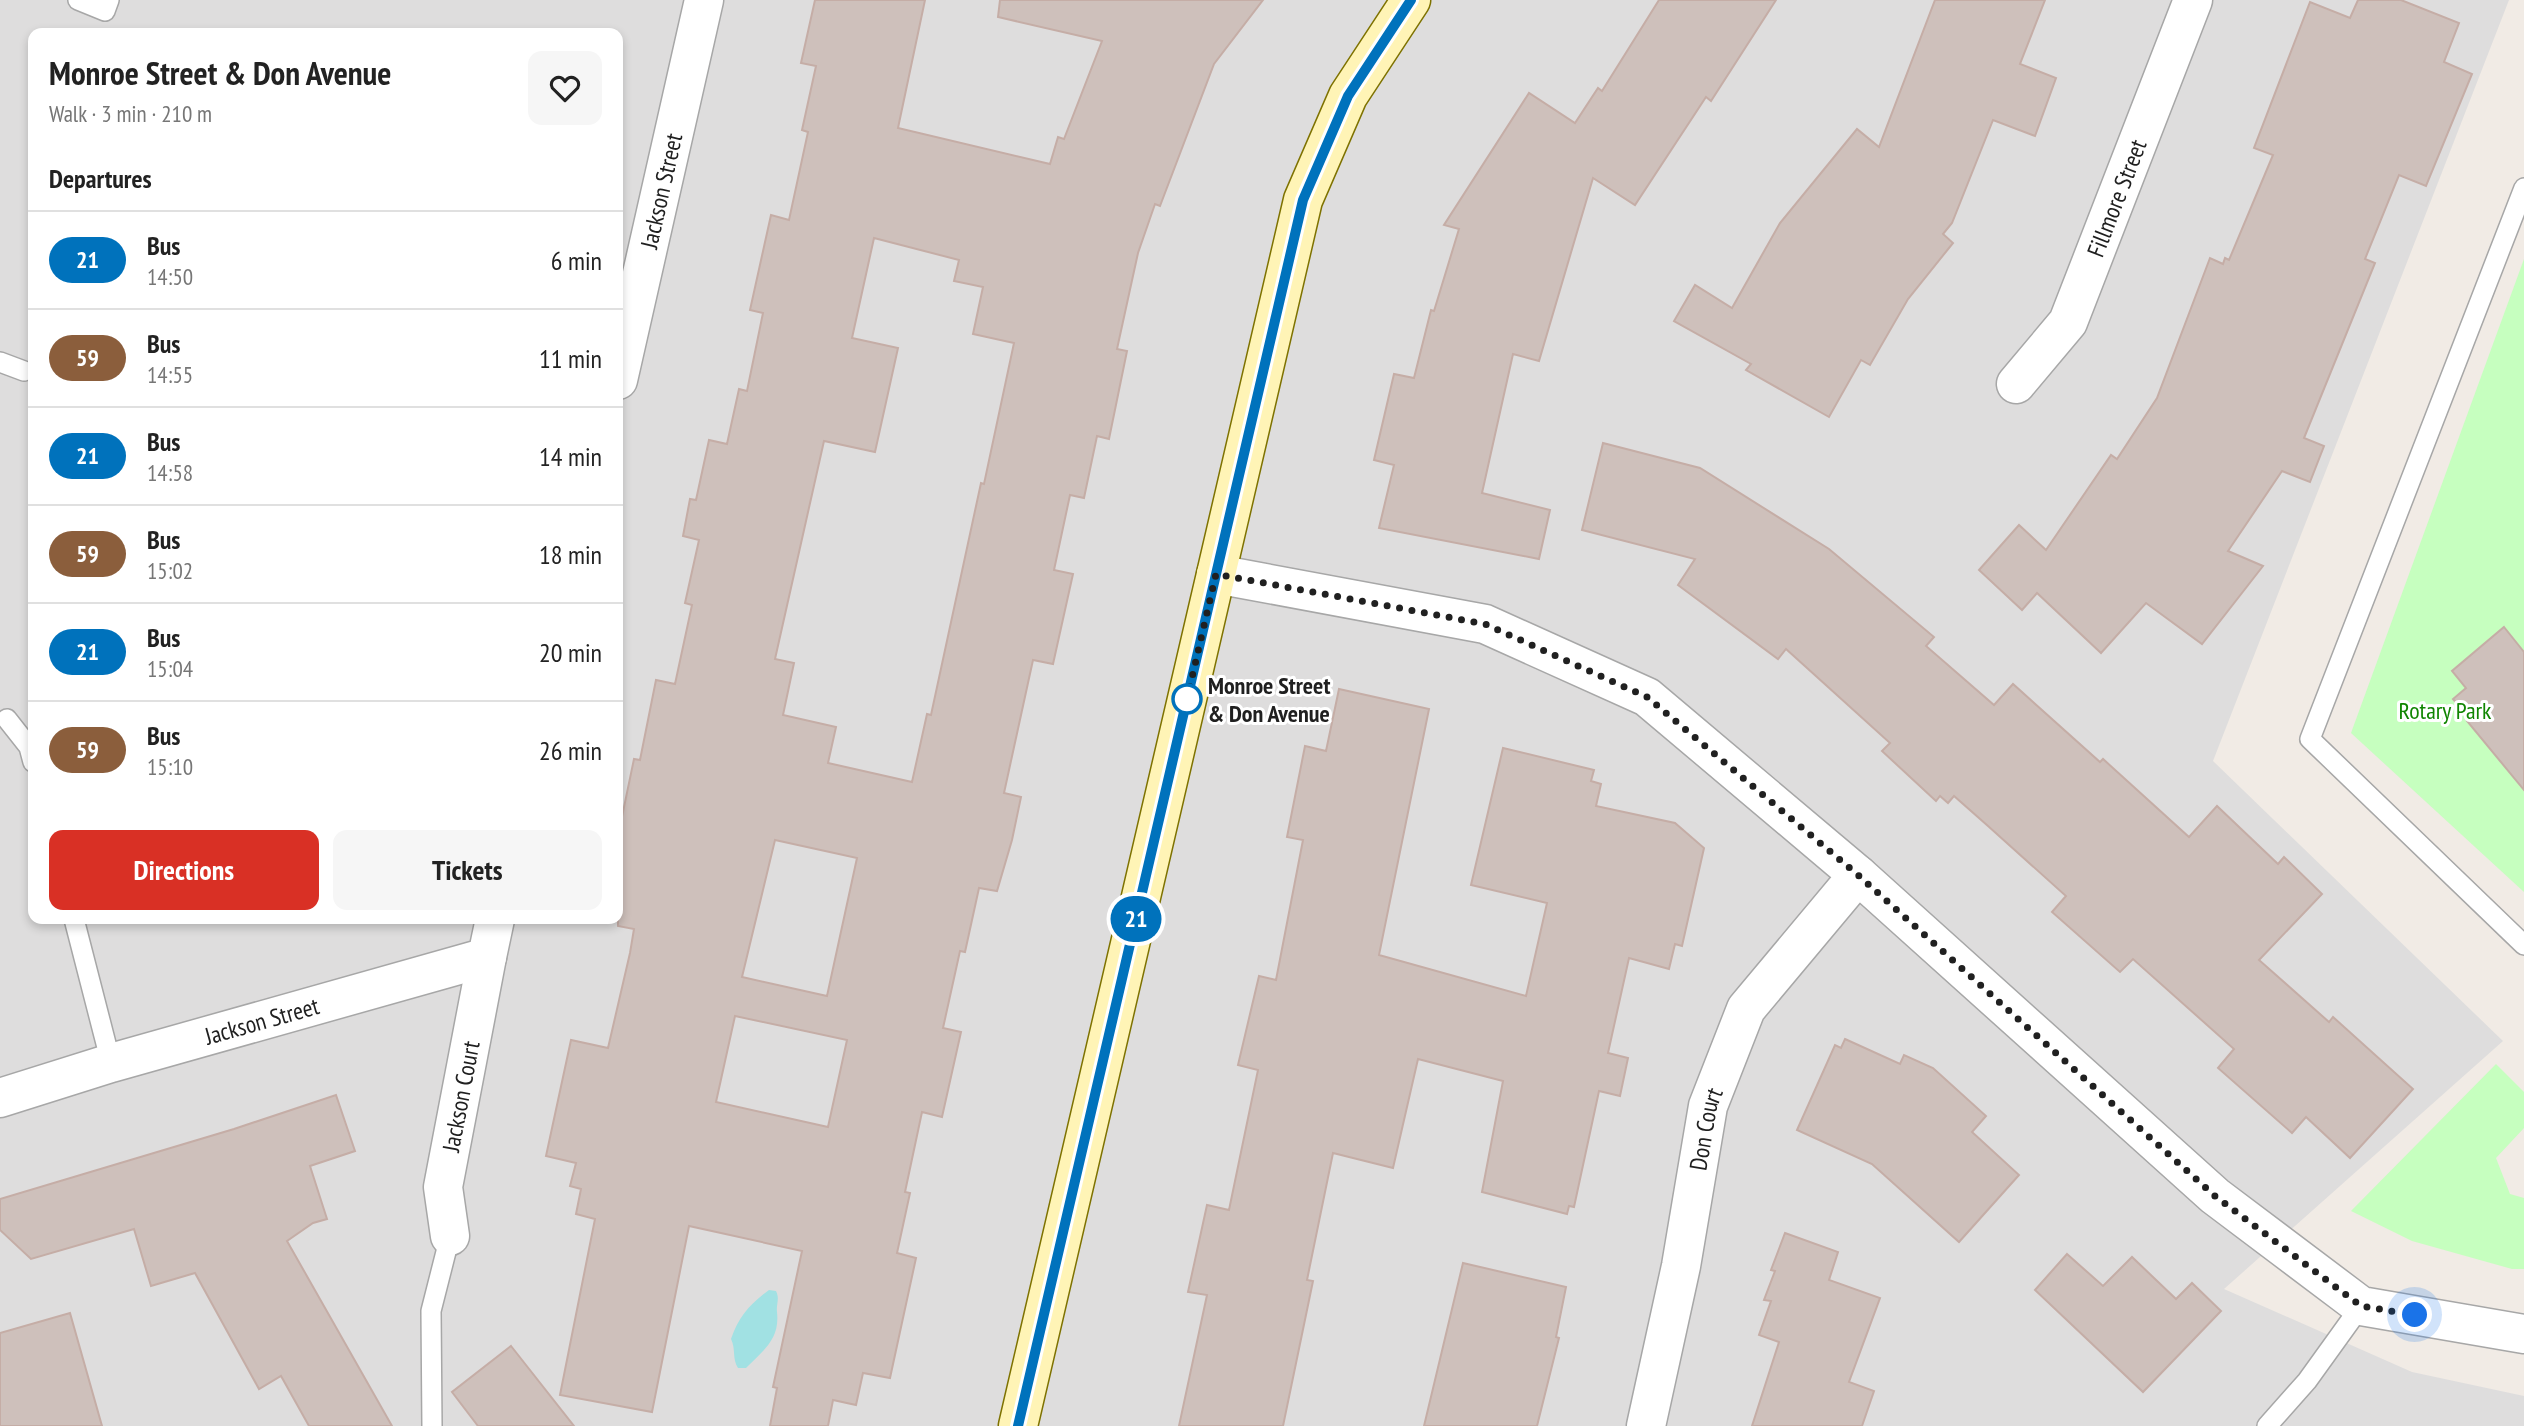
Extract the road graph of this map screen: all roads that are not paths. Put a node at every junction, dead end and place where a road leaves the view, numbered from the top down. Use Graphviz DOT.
graph roads {
  1 [pos="78,0"];
  2 [pos="109,0"];
  3 [pos="704,0"];
  4 [pos="1411,0"];
  5 [pos="2193,0"];
  6 [pos="2524,188"];
  7 [pos="623,358"];
  8 [pos="0,362"];
  9 [pos="24,371"];
  10 [pos="2016,384"];
  11 [pos="1216,574"];
  12 [pos="7,719"];
  13 [pos="28,745"];
  14 [pos="1858,875"];
  15 [pos="75,924"];
  16 [pos="494,924"];
  17 [pos="2524,945"];
  18 [pos="487,957"];
  19 [pos="111,1063"];
  20 [pos="0,1098"];
  21 [pos="450,1236"];
  22 [pos="2361,1306"];
  23 [pos="2524,1334"];
  24 [pos="432,1426"];
  25 [pos="1018,1426"];
  26 [pos="1646,1426"];
  27 [pos="2267,1426"];
  1 -- 2 [label="lane"];
  3 -- 7 [label="street, Jackson Street"];
  4 -- 11 [label="main road"];
  5 -- 10 [label="street, Fillmore Street"];
  6 -- 17 [label="lane"];
  8 -- 9 [label="lane"];
  11 -- 14 [label="street"];
  11 -- 25 [label="main road"];
  12 -- 13 [label="lane"];
  14 -- 22 [label="street"];
  14 -- 26 [label="street, Don Court"];
  15 -- 19 [label="lane"];
  16 -- 18 [label="street"];
  18 -- 19 [label="street, Jackson Street"];
  18 -- 21 [label="street, Jackson Court"];
  19 -- 20 [label="street, Jackson Street"];
  21 -- 24 [label="lane"];
  22 -- 23 [label="street"];
  22 -- 27 [label="lane"];
}
